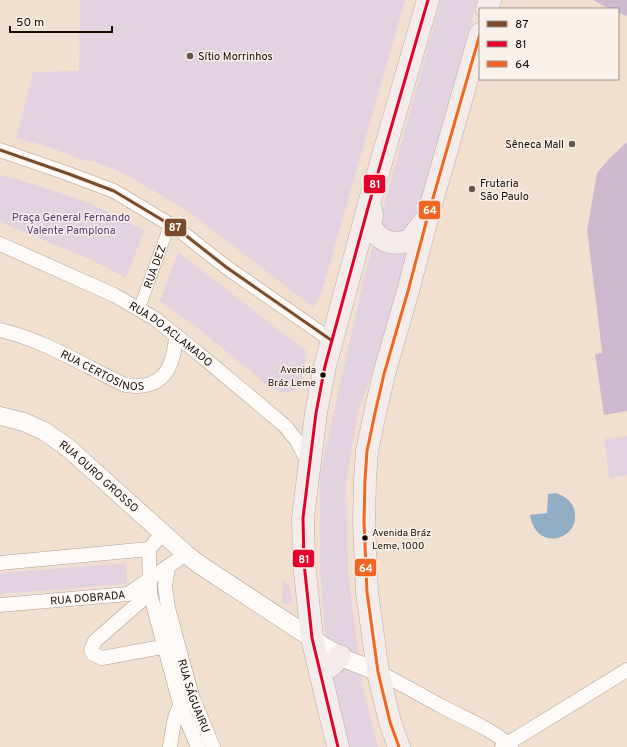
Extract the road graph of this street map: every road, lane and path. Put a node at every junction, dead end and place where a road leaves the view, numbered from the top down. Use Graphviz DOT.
graph roads {
  1 [pos="428,0"];
  2 [pos="479,37"];
  3 [pos="0,150"];
  4 [pos="369,204"];
  5 [pos="427,219"];
  6 [pos="170,224"];
  7 [pos="0,244"];
  8 [pos="139,309"];
  9 [pos="0,330"];
  10 [pos="176,335"];
  11 [pos="331,340"];
  12 [pos="0,416"];
  13 [pos="310,465"];
  14 [pos="162,534"];
  15 [pos="149,549"];
  16 [pos="186,554"];
  17 [pos="0,563"];
  18 [pos="168,568"];
  19 [pos="149,586"];
  20 [pos="0,605"];
  21 [pos="312,638"];
  22 [pos="171,645"];
  23 [pos="340,656"];
  24 [pos="627,670"];
  25 [pos="378,672"];
  26 [pos="320,674"];
  27 [pos="192,696"];
  28 [pos="180,704"];
  29 [pos="507,746"];
  30 [pos="170,747"];
  31 [pos="198,747"];
  32 [pos="213,747"];
  33 [pos="338,747"];
  34 [pos="399,747"];
  1 -- 4 [label="main road"];
  2 -- 5 [label="main road"];
  3 -- 6 [label="street"];
  4 -- 5 [label="main road"];
  4 -- 11 [label="main road"];
  5 -- 25 [label="main road"];
  6 -- 8 [label="street, RUA DEZ"];
  6 -- 11 [label="street"];
  7 -- 8 [label="street, RUA DO ACLAMADO"];
  8 -- 10 [label="street, RUA DO ACLAMADO"];
  9 -- 10 [label="street, RUA CERTOSINOS"];
  10 -- 13 [label="street, RUA DO ACLAMADO"];
  11 -- 13 [label="main road"];
  12 -- 14 [label="street, RUA OURO GROSSO"];
  13 -- 21 [label="main road"];
  14 -- 15 [label="street"];
  14 -- 16 [label="street, RUA OURO GROSSO"];
  15 -- 17 [label="street"];
  15 -- 19 [label="street, RUA SÁGUAIRU"];
  16 -- 18 [label="street, RUA DOBRADA"];
  16 -- 21 [label="street, RUA OURO GROSSO"];
  18 -- 19 [label="street, RUA DOBRADA"];
  18 -- 22 [label="street, RUA SÁGUAIRU"];
  19 -- 20 [label="street, RUA DOBRADA"];
  19 -- 22 [label="street, RUA SÁGUAIRU"];
  19 -- 22 [label="street"];
  21 -- 23 [label="street, RUA OURO GROSSO"];
  21 -- 26 [label="main road"];
  22 -- 27 [label="street, RUA SÁGUAIRU"];
  22 -- 28 [label="street, RUA SÁGUAIRU"];
  23 -- 25 [label="street, RUA OURO GROSSO"];
  23 -- 26 [label="main road"];
  24 -- 29 [label="street"];
  25 -- 29 [label="street"];
  25 -- 34 [label="main road"];
  26 -- 33 [label="main road"];
  27 -- 28 [label="street"];
  27 -- 32 [label="street, RUA SÁGUAIRU"];
  28 -- 30 [label="street"];
  28 -- 31 [label="street, RUA SÁGUAIRU"];
}
